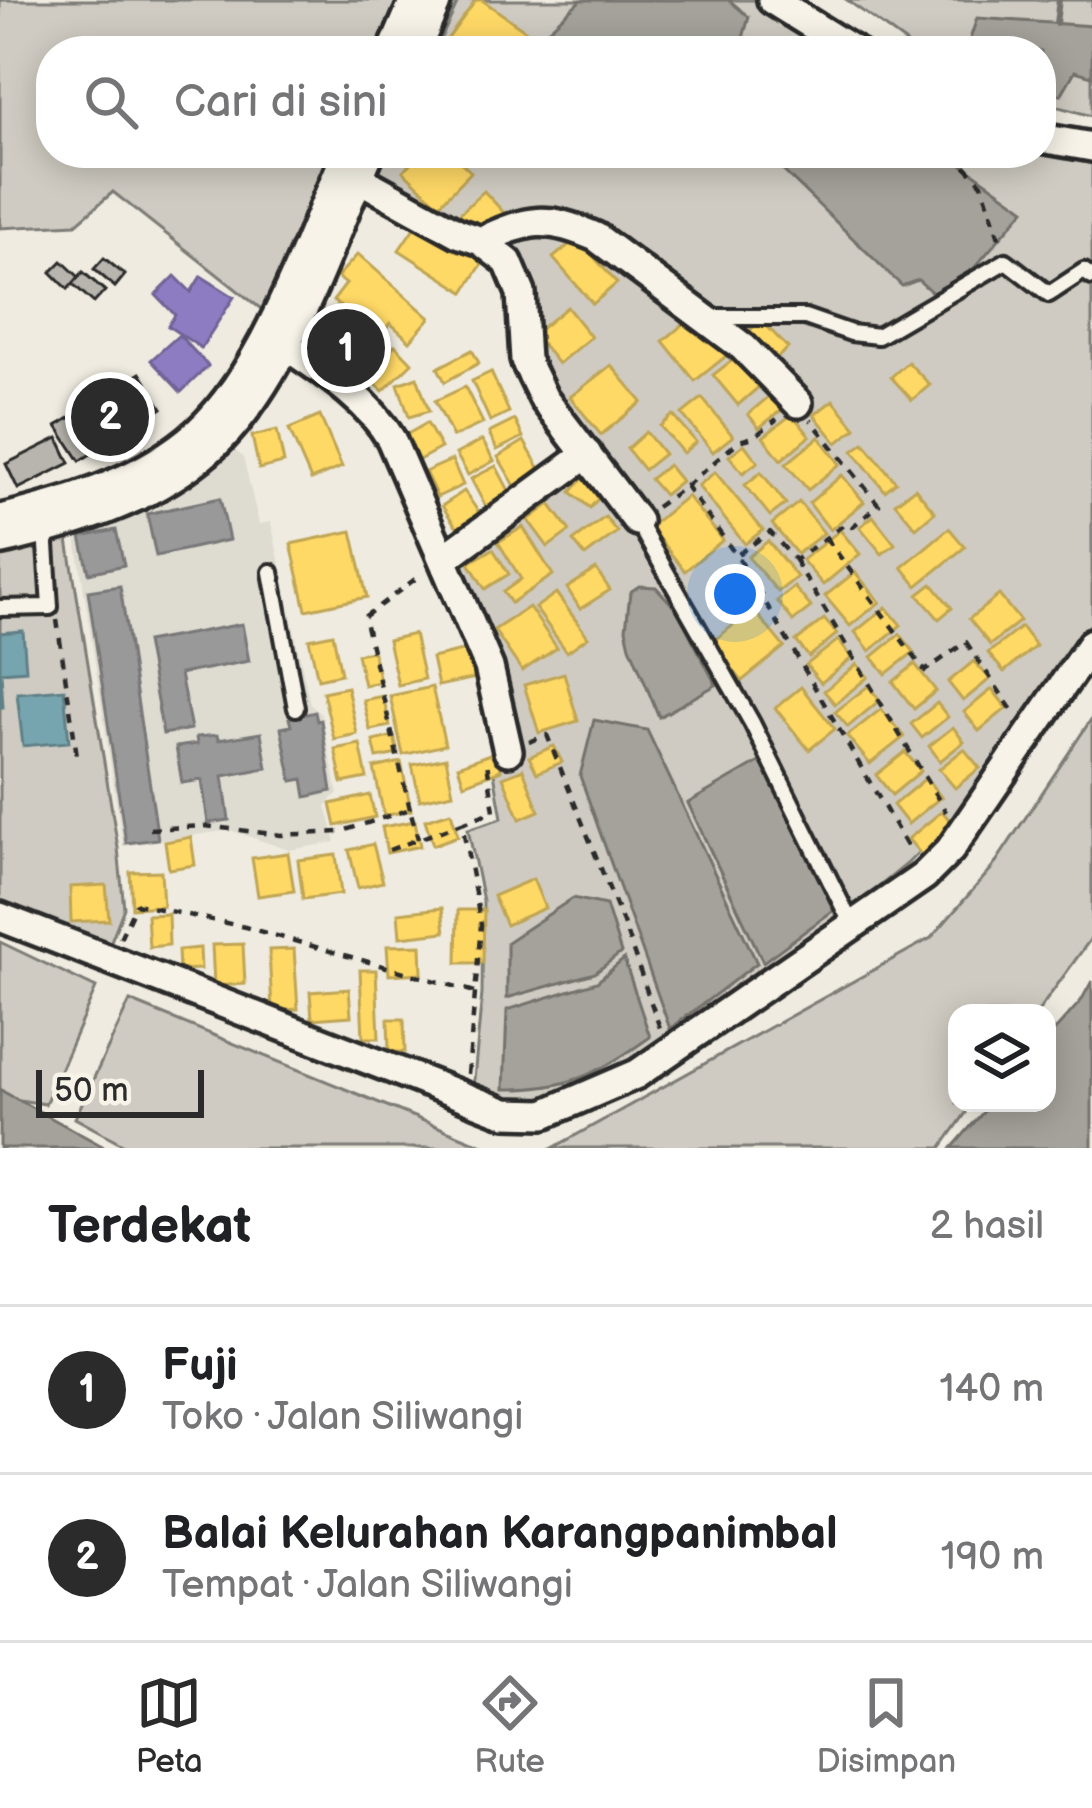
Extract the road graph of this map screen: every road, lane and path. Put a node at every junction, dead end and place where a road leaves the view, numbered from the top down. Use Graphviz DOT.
graph roads {
  1 [pos="426,0"];
  2 [pos="772,0"];
  3 [pos="410,36"];
  4 [pos="830,36"];
  5 [pos="1056,140"];
  6 [pos="1092,146"];
  7 [pos="352,168"];
  8 [pos="361,168"];
  9 [pos="967,168"];
  10 [pos="481,241"];
  11 [pos="1006,261"];
  12 [pos="1092,277"];
  13 [pos="704,317"];
  14 [pos="276,339"];
  15 [pos="798,403"];
  16 [pos="587,454"];
  17 [pos="686,486"];
  18 [pos="637,521"];
  19 [pos="22,525"];
  20 [pos="826,538"];
  21 [pos="737,554"];
  22 [pos="445,558"];
  23 [pos="795,560"];
  24 [pos="272,572"];
  25 [pos="0,608"];
  26 [pos="62,627"];
  27 [pos="1092,643"];
  28 [pos="296,708"];
  29 [pos="1029,736"];
  30 [pos="508,751"];
  31 [pos="77,756"];
  32 [pos="410,809"];
  33 [pos="462,823"];
  34 [pos="151,829"];
  35 [pos="960,836"];
  36 [pos="418,839"];
  37 [pos="388,850"];
  38 [pos="924,876"];
  39 [pos="0,917"];
  40 [pos="853,927"];
  41 [pos="110,960"];
  42 [pos="475,992"];
  43 [pos="668,1053"];
  44 [pos="466,1097"];
  1 -- 3 [label="highway"];
  2 -- 4 [label="street"];
  5 -- 6 [label="street"];
  7 -- 14 [label="highway"];
  8 -- 10 [label="street"];
  9 -- 11 [label="path"];
  10 -- 13 [label="street"];
  10 -- 16 [label="street"];
  11 -- 12 [label="lane"];
  11 -- 13 [label="lane"];
  13 -- 15 [label="street"];
  14 -- 19 [label="highway"];
  14 -- 22 [label="street"];
  15 -- 17 [label="path"];
  15 -- 20 [label="path"];
  16 -- 18 [label="street"];
  16 -- 22 [label="street"];
  17 -- 18 [label="path"];
  17 -- 21 [label="path"];
  18 -- 40 [label="lane"];
  19 -- 25 [label="lane"];
  20 -- 23 [label="path"];
  20 -- 29 [label="path"];
  21 -- 23 [label="path"];
  21 -- 38 [label="path"];
  22 -- 30 [label="street"];
  22 -- 32 [label="path"];
  23 -- 35 [label="path"];
  24 -- 28 [label="lane"];
  26 -- 31 [label="path"];
  27 -- 29 [label="street"];
  29 -- 35 [label="street"];
  30 -- 33 [label="path"];
  30 -- 43 [label="path"];
  32 -- 34 [label="path"];
  32 -- 36 [label="path"];
  33 -- 36 [label="path"];
  33 -- 42 [label="path"];
  35 -- 38 [label="street"];
  36 -- 37 [label="path"];
  38 -- 40 [label="street"];
  39 -- 41 [label="street"];
  40 -- 43 [label="street"];
  41 -- 42 [label="path"];
  41 -- 44 [label="street"];
  42 -- 44 [label="path"];
  43 -- 44 [label="street"];
}
